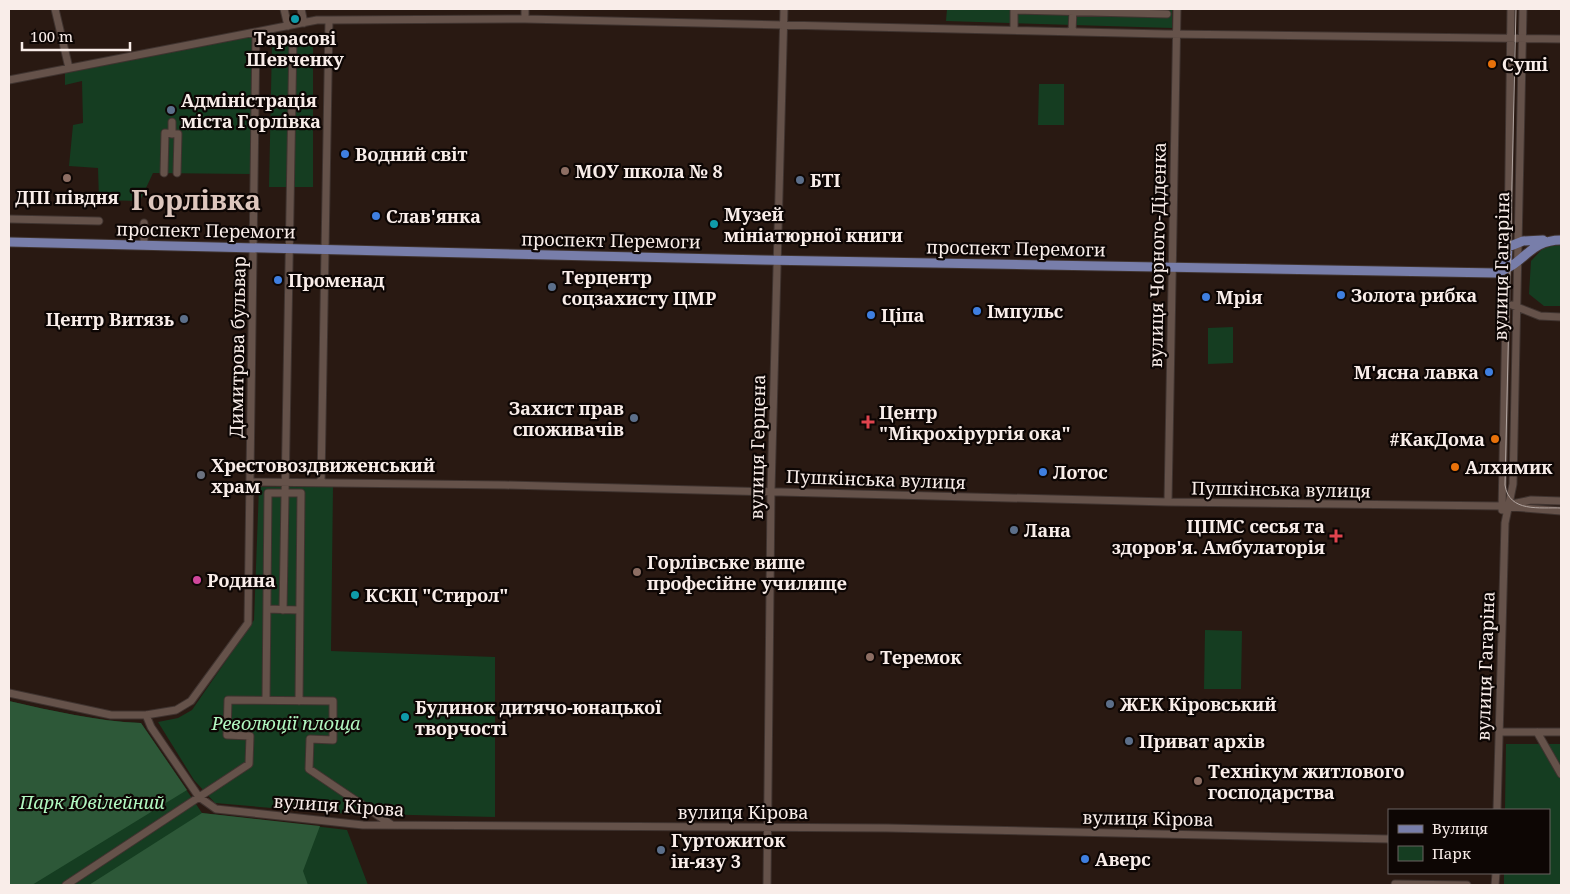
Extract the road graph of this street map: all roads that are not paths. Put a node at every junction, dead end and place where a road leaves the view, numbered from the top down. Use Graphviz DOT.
graph roads {
  1 [pos="55,9"];
  2 [pos="284,9"];
  3 [pos="302,9"];
  4 [pos="525,9"];
  5 [pos="784,9"];
  6 [pos="1161,9"];
  7 [pos="1177,9"];
  8 [pos="1511,9"];
  9 [pos="1523,9"];
  10 [pos="1014,10"];
  11 [pos="1043,10"];
  12 [pos="1073,10"];
  13 [pos="524,19"];
  14 [pos="329,20"];
  15 [pos="304,23"];
  16 [pos="784,24"];
  17 [pos="288,26"];
  18 [pos="1014,30"];
  19 [pos="256,32"];
  20 [pos="1072,32"];
  21 [pos="1177,34"];
  22 [pos="1511,37"];
  23 [pos="1522,37"];
  24 [pos="293,38"];
  25 [pos="1561,39"];
  26 [pos="69,68"];
  27 [pos="9,80"];
  28 [pos="172,122"];
  29 [pos="172,134"];
  30 [pos="164,173"];
  31 [pos="177,173"];
  32 [pos="9,219"];
  33 [pos="99,222"];
  34 [pos="144,223"];
  35 [pos="1550,240"];
  36 [pos="1561,240"];
  37 [pos="9,242"];
  38 [pos="1517,243"];
  39 [pos="144,245"];
  40 [pos="1508,247"];
  41 [pos="254,248"];
  42 [pos="289,248"];
  43 [pos="326,249"];
  44 [pos="778,260"];
  45 [pos="1517,263"];
  46 [pos="1507,266"];
  47 [pos="1171,267"];
  48 [pos="1507,303"];
  49 [pos="1516,307"];
  50 [pos="1561,317"];
  51 [pos="286,481"];
  52 [pos="250,482"];
  53 [pos="321,482"];
  54 [pos="1512,484"];
  55 [pos="771,491"];
  56 [pos="286,493"];
  57 [pos="1531,500"];
  58 [pos="1561,501"];
  59 [pos="1168,502"];
  60 [pos="1506,506"];
  61 [pos="1561,510"];
  62 [pos="267,609"];
  63 [pos="283,610"];
  64 [pos="298,610"];
  65 [pos="9,693"];
  66 [pos="266,700"];
  67 [pos="299,701"];
  68 [pos="146,715"];
  69 [pos="1498,732"];
  70 [pos="1537,732"];
  71 [pos="1561,732"];
  72 [pos="1561,774"];
  73 [pos="199,797"];
  74 [pos="1497,809"];
  75 [pos="392,825"];
  76 [pos="767,826"];
  77 [pos="1388,839"];
  78 [pos="1396,884"];
  79 [pos="66,885"];
  80 [pos="767,885"];
  81 [pos="1467,885"];
  1 -- 26 [label="street"];
  2 -- 17 [label="street"];
  3 -- 15 [label="street"];
  4 -- 13 [label="street"];
  5 -- 16 [label="street, вулиця Герцена"];
  6 -- 12 [label="street"];
  7 -- 21 [label="street, вулиця Чорного-Діденка"];
  8 -- 22 [label="street, вулиця Гагаріна"];
  9 -- 23 [label="street, вулиця Гагаріна"];
  10 -- 11 [label="street"];
  10 -- 18 [label="street"];
  11 -- 12 [label="street"];
  12 -- 20 [label="street"];
  13 -- 14 [label="street"];
  13 -- 16 [label="street"];
  14 -- 15 [label="street"];
  14 -- 43 [label="street"];
  15 -- 17 [label="street"];
  16 -- 18 [label="street"];
  16 -- 44 [label="street, вулиця Герцена"];
  17 -- 19 [label="street"];
  18 -- 20 [label="street"];
  19 -- 26 [label="street"];
  19 -- 41 [label="street, Димитрова бульвар"];
  20 -- 21 [label="street"];
  21 -- 22 [label="street"];
  21 -- 47 [label="street, вулиця Чорного-Діденка"];
  22 -- 23 [label="street"];
  22 -- 40 [label="street, вулиця Гагаріна"];
  23 -- 25 [label="street"];
  23 -- 38 [label="street, вулиця Гагаріна"];
  24 -- 42 [label="street"];
  26 -- 27 [label="street"];
  28 -- 29 [label="street"];
  29 -- 30 [label="street"];
  29 -- 31 [label="street"];
  32 -- 33 [label="street"];
  34 -- 39 [label="street"];
  35 -- 36 [label="main road"];
  35 -- 38 [label="main road"];
  35 -- 45 [label="main road"];
  37 -- 39 [label="main road, проспект Перемоги"];
  38 -- 40 [label="main road"];
  38 -- 45 [label="street, вулиця Гагаріна"];
  39 -- 41 [label="main road, проспект Перемоги"];
  40 -- 46 [label="main road, вулиця Гагаріна"];
  41 -- 42 [label="main road, проспект Перемоги"];
  41 -- 52 [label="street, Димитрова бульвар"];
  42 -- 43 [label="main road, проспект Перемоги"];
  42 -- 51 [label="street"];
  43 -- 44 [label="main road, проспект Перемоги"];
  43 -- 53 [label="street"];
  44 -- 47 [label="main road, проспект Перемоги"];
  44 -- 55 [label="street, вулиця Герцена"];
  45 -- 46 [label="main road"];
  45 -- 49 [label="street, вулиця Гагаріна"];
  46 -- 47 [label="main road, проспект Перемоги"];
  46 -- 48 [label="street, вулиця Гагаріна"];
  47 -- 59 [label="street, вулиця Чорного-Діденка"];
  48 -- 49 [label="street"];
  48 -- 60 [label="street, вулиця Гагаріна"];
  49 -- 50 [label="street"];
  49 -- 54 [label="street, вулиця Гагаріна"];
  51 -- 52 [label="street, Пушкінська вулиця"];
  51 -- 53 [label="street, Пушкінська вулиця"];
  51 -- 56 [label="street"];
  52 -- 68 [label="street, Димитрова бульвар"];
  53 -- 55 [label="street, Пушкінська вулиця"];
  54 -- 57 [label="street"];
  54 -- 60 [label="street, вулиця Гагаріна"];
  55 -- 59 [label="street, Пушкінська вулиця"];
  55 -- 76 [label="street, вулиця Герцена"];
  56 -- 62 [label="street"];
  56 -- 63 [label="street"];
  56 -- 64 [label="street"];
  57 -- 58 [label="street, Пушкінська вулиця"];
  57 -- 60 [label="street, Пушкінська вулиця"];
  59 -- 60 [label="street, Пушкінська вулиця"];
  60 -- 61 [label="street, Пушкінська вулиця"];
  60 -- 69 [label="street, вулиця Гагаріна"];
  62 -- 63 [label="street"];
  62 -- 66 [label="street"];
  63 -- 64 [label="street"];
  64 -- 67 [label="street"];
  65 -- 68 [label="street, Димитрова бульвар"];
  66 -- 67 [label="street"];
  66 -- 73 [label="street"];
  67 -- 75 [label="street"];
  68 -- 73 [label="street, вулиця Кірова"];
  69 -- 70 [label="street"];
  69 -- 74 [label="street, вулиця Гагаріна"];
  70 -- 71 [label="street"];
  70 -- 72 [label="street"];
  73 -- 75 [label="street, вулиця Кірова"];
  73 -- 79 [label="street"];
  75 -- 76 [label="street, вулиця Кірова"];
  76 -- 77 [label="street, вулиця Кірова"];
  76 -- 80 [label="street, вулиця Герцена"];
  78 -- 81 [label="street"];
}
